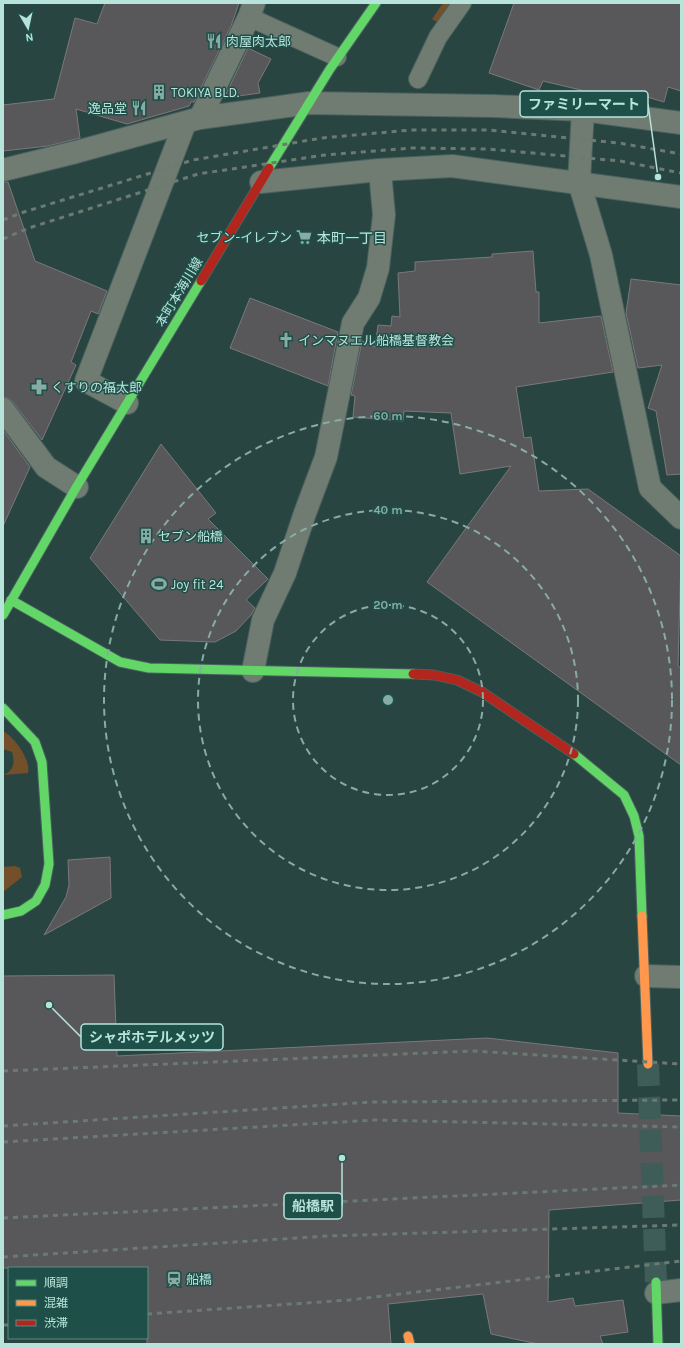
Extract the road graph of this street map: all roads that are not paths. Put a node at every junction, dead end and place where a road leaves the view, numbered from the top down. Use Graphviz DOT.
graph roads {
  1 [pos="376,3"];
  2 [pos="462,3"];
  3 [pos="252,10"];
  4 [pos="337,57"];
  5 [pos="418,79"];
  6 [pos="310,103"];
  7 [pos="583,110"];
  8 [pos="192,120"];
  9 [pos="681,123"];
  10 [pos="3,170"];
  11 [pos="380,176"];
  12 [pos="261,182"];
  13 [pos="579,182"];
  14 [pos="681,197"];
  15 [pos="127,403"];
  16 [pos="3,409"];
  17 [pos="77,487"];
  18 [pos="681,518"];
  19 [pos="6,604"];
  20 [pos="253,671"];
  21 [pos="3,708"];
  22 [pos="3,915"];
  23 [pos="646,976"];
  24 [pos="681,977"];
  25 [pos="648,1064"];
  26 [pos="656,1287"];
  27 [pos="681,1290"];
  28 [pos="658,1344"];
  1 -- 4 [label="street, 本町本海川線"];
  2 -- 5 [label="lane"];
  3 -- 4 [label="lane"];
  3 -- 8 [label="street"];
  4 -- 6 [label="street, 本町本海川線"];
  6 -- 7 [label="street"];
  6 -- 8 [label="street"];
  6 -- 12 [label="street, 本町本海川線"];
  7 -- 9 [label="street"];
  7 -- 13 [label="street"];
  8 -- 10 [label="street"];
  8 -- 15 [label="street"];
  11 -- 12 [label="street"];
  11 -- 13 [label="street"];
  11 -- 20 [label="street"];
  12 -- 15 [label="street, 本町本海川線"];
  13 -- 14 [label="street"];
  13 -- 18 [label="street"];
  15 -- 17 [label="street, 本町本海川線"];
  16 -- 17 [label="street"];
  17 -- 19 [label="street, 本町本海川線"];
  19 -- 20 [label="street"];
  20 -- 23 [label="street"];
  21 -- 22 [label="street"];
  23 -- 24 [label="street"];
  23 -- 25 [label="street"];
  26 -- 27 [label="street"];
  26 -- 28 [label="street"];
}
